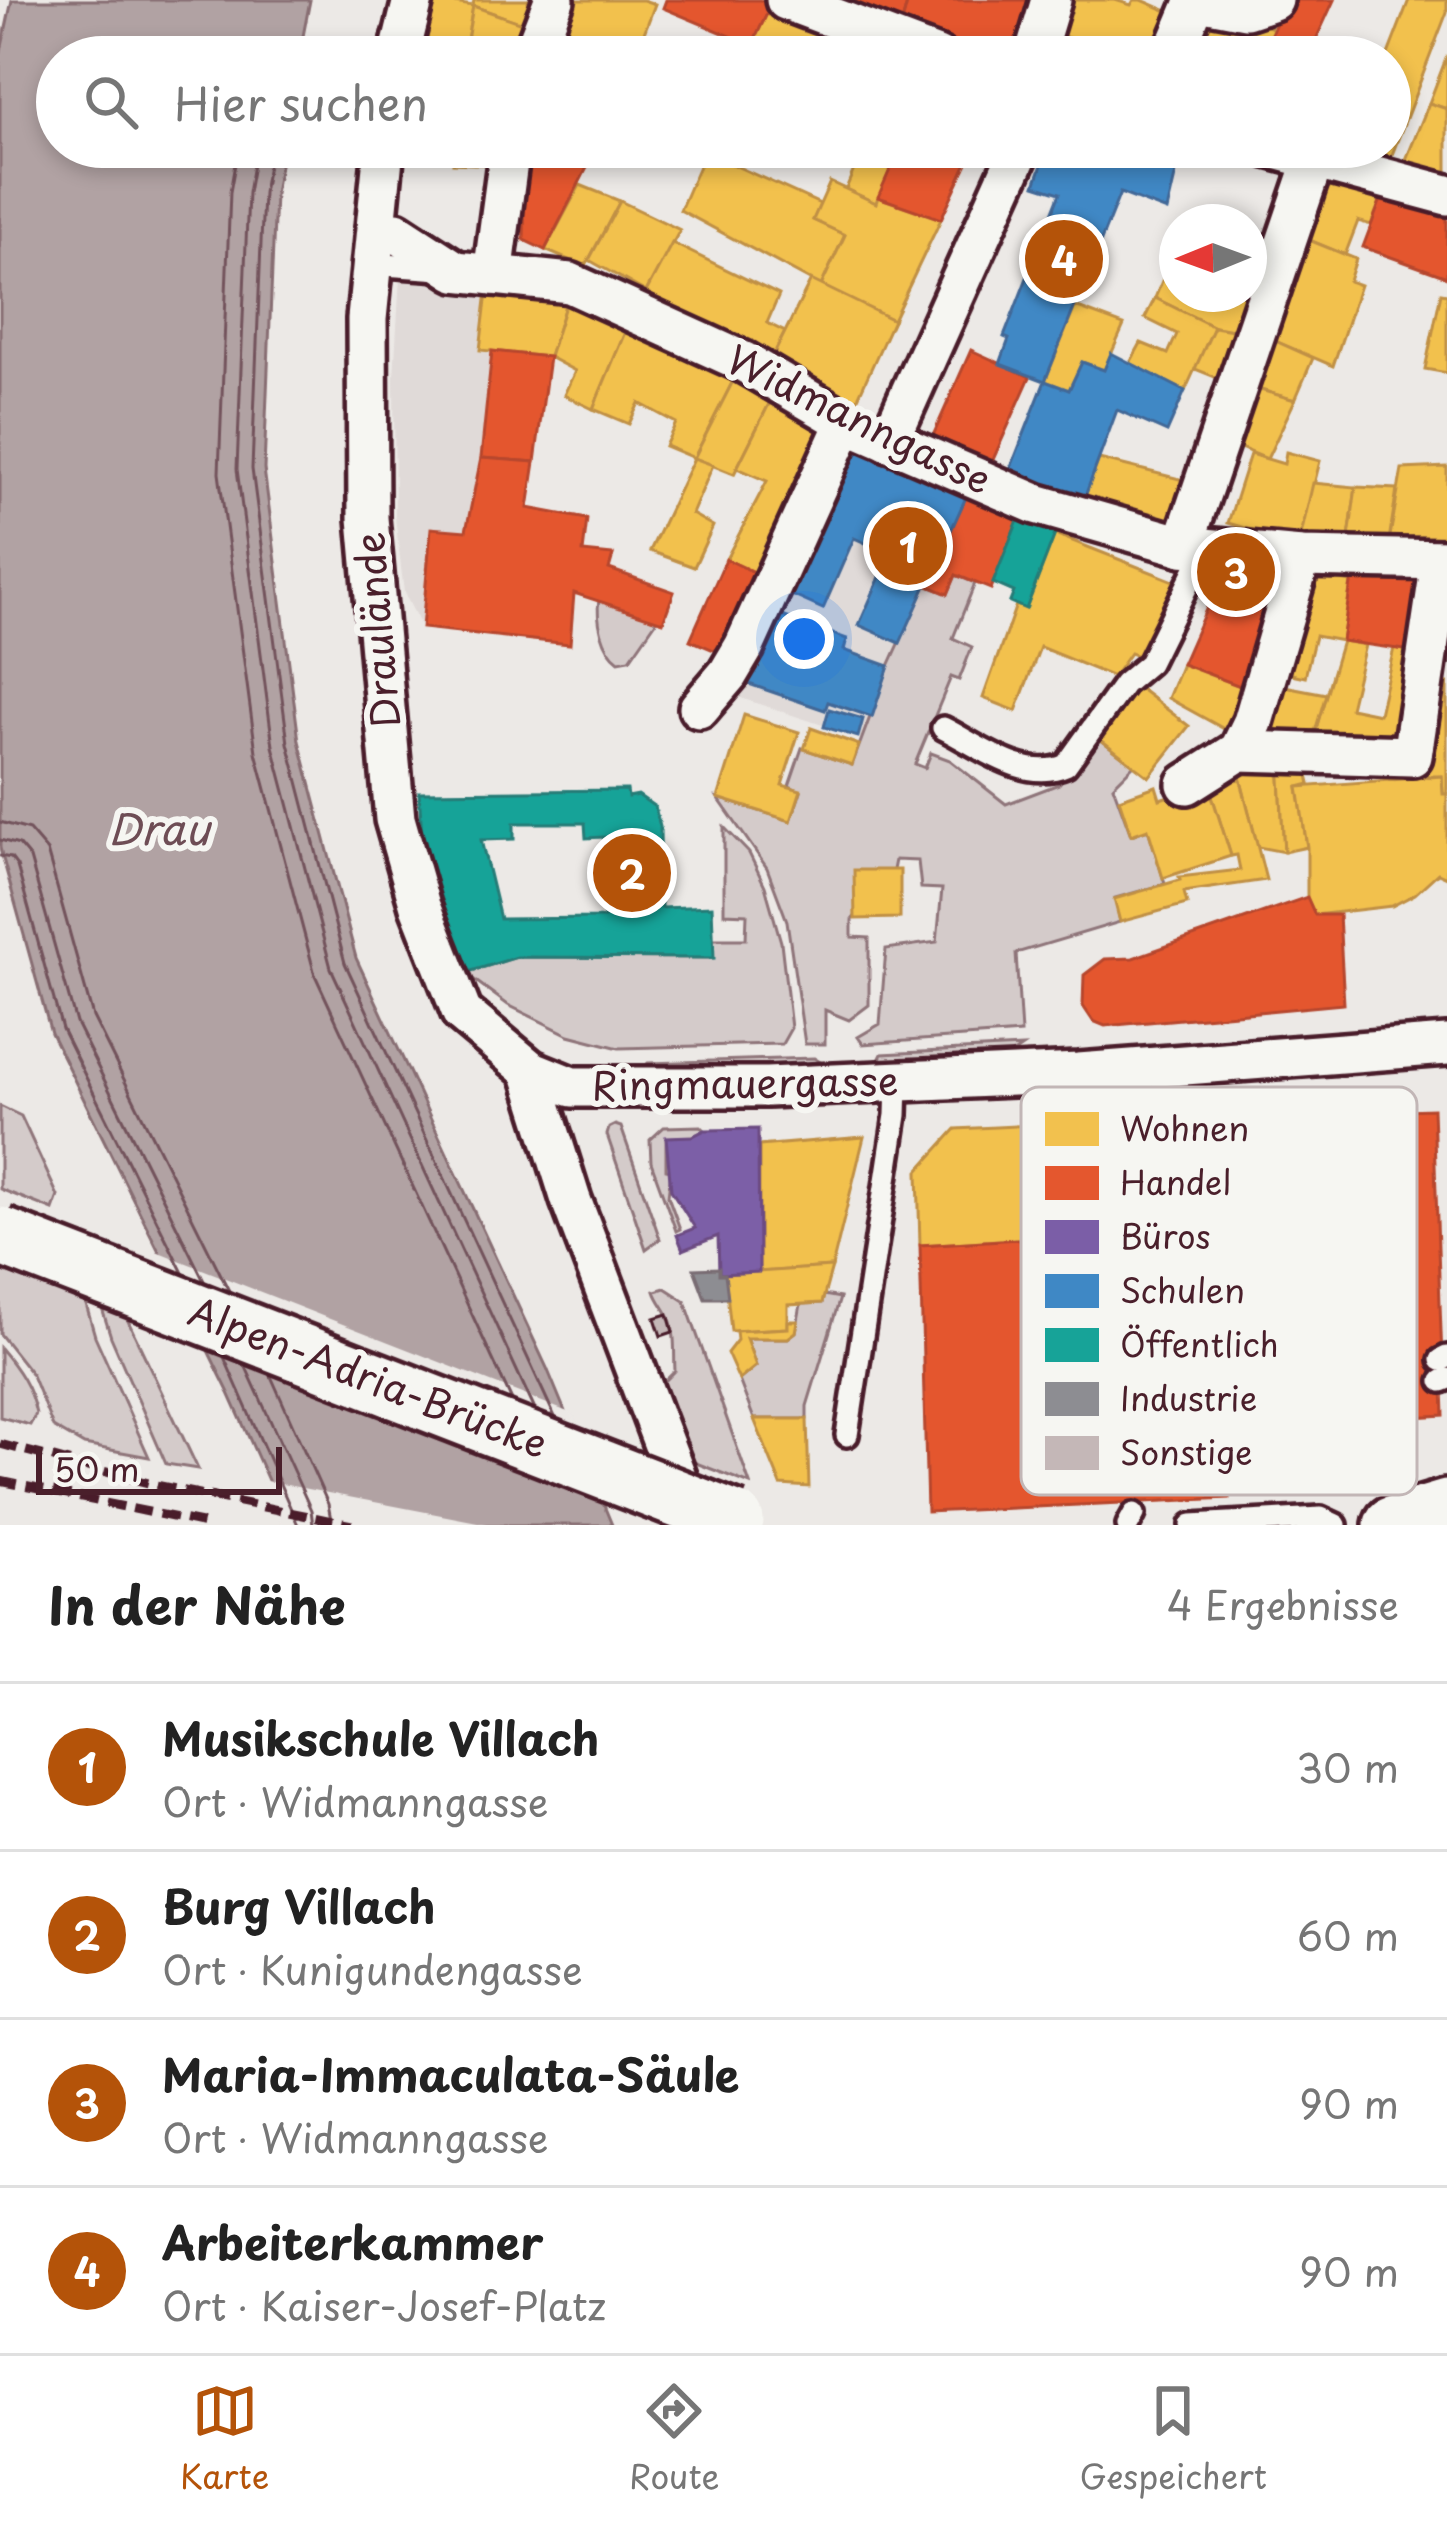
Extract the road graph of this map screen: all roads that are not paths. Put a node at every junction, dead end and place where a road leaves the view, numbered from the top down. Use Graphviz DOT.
graph roads {
  1 [pos="413,0"];
  2 [pos="554,0"];
  3 [pos="786,0"];
  4 [pos="1051,0"];
  5 [pos="1197,0"];
  6 [pos="1274,0"];
  7 [pos="404,36"];
  8 [pos="540,36"];
  9 [pos="881,36"];
  10 [pos="1040,36"];
  11 [pos="1181,36"];
  12 [pos="381,168"];
  13 [pos="504,168"];
  14 [pos="1012,168"];
  15 [pos="1312,168"];
  16 [pos="1344,168"];
  17 [pos="1447,195"];
  18 [pos="397,232"];
  19 [pos="370,264"];
  20 [pos="474,273"];
  21 [pos="846,422"];
  22 [pos="889,441"];
  23 [pos="1194,547"];
  24 [pos="1301,557"];
  25 [pos="1444,561"];
  26 [pos="698,708"];
  27 [pos="943,728"];
  28 [pos="1239,752"];
  29 [pos="1187,784"];
  30 [pos="1447,1045"];
  31 [pos="530,1070"];
  32 [pos="897,1082"];
  33 [pos="0,1236"];
  34 [pos="847,1435"];
  35 [pos="1447,1509"];
  36 [pos="1186,1521"];
  37 [pos="726,1524"];
  38 [pos="1336,1525"];
  39 [pos="1393,1525"];
  1 -- 7 [label="street"];
  2 -- 8 [label="street"];
  3 -- 9 [label="street"];
  4 -- 10 [label="street"];
  5 -- 6 [label="street"];
  5 -- 11 [label="street"];
  12 -- 19 [label="street, Draulände"];
  13 -- 20 [label="street"];
  14 -- 22 [label="street"];
  15 -- 23 [label="street"];
  16 -- 17 [label="street"];
  18 -- 20 [label="street"];
  19 -- 20 [label="lane"];
  19 -- 31 [label="street, Draulände"];
  20 -- 21 [label="street, Widmanngasse"];
  21 -- 22 [label="street, Widmanngasse"];
  21 -- 26 [label="street"];
  22 -- 23 [label="street, Widmanngasse"];
  23 -- 24 [label="street, Widmanngasse"];
  23 -- 27 [label="lane"];
  24 -- 25 [label="street, Widmanngasse"];
  24 -- 28 [label="street"];
  25 -- 28 [label="street"];
  28 -- 29 [label="street"];
  30 -- 32 [label="street, Ringmauergasse"];
  31 -- 32 [label="street, Ringmauergasse"];
  31 -- 37 [label="street, Ringmauergasse"];
  32 -- 34 [label="lane"];
  33 -- 37 [label="main road, Alpen-Adria-Brücke, bridge"];
  35 -- 39 [label="main road"];
  36 -- 38 [label="lane"];
}
